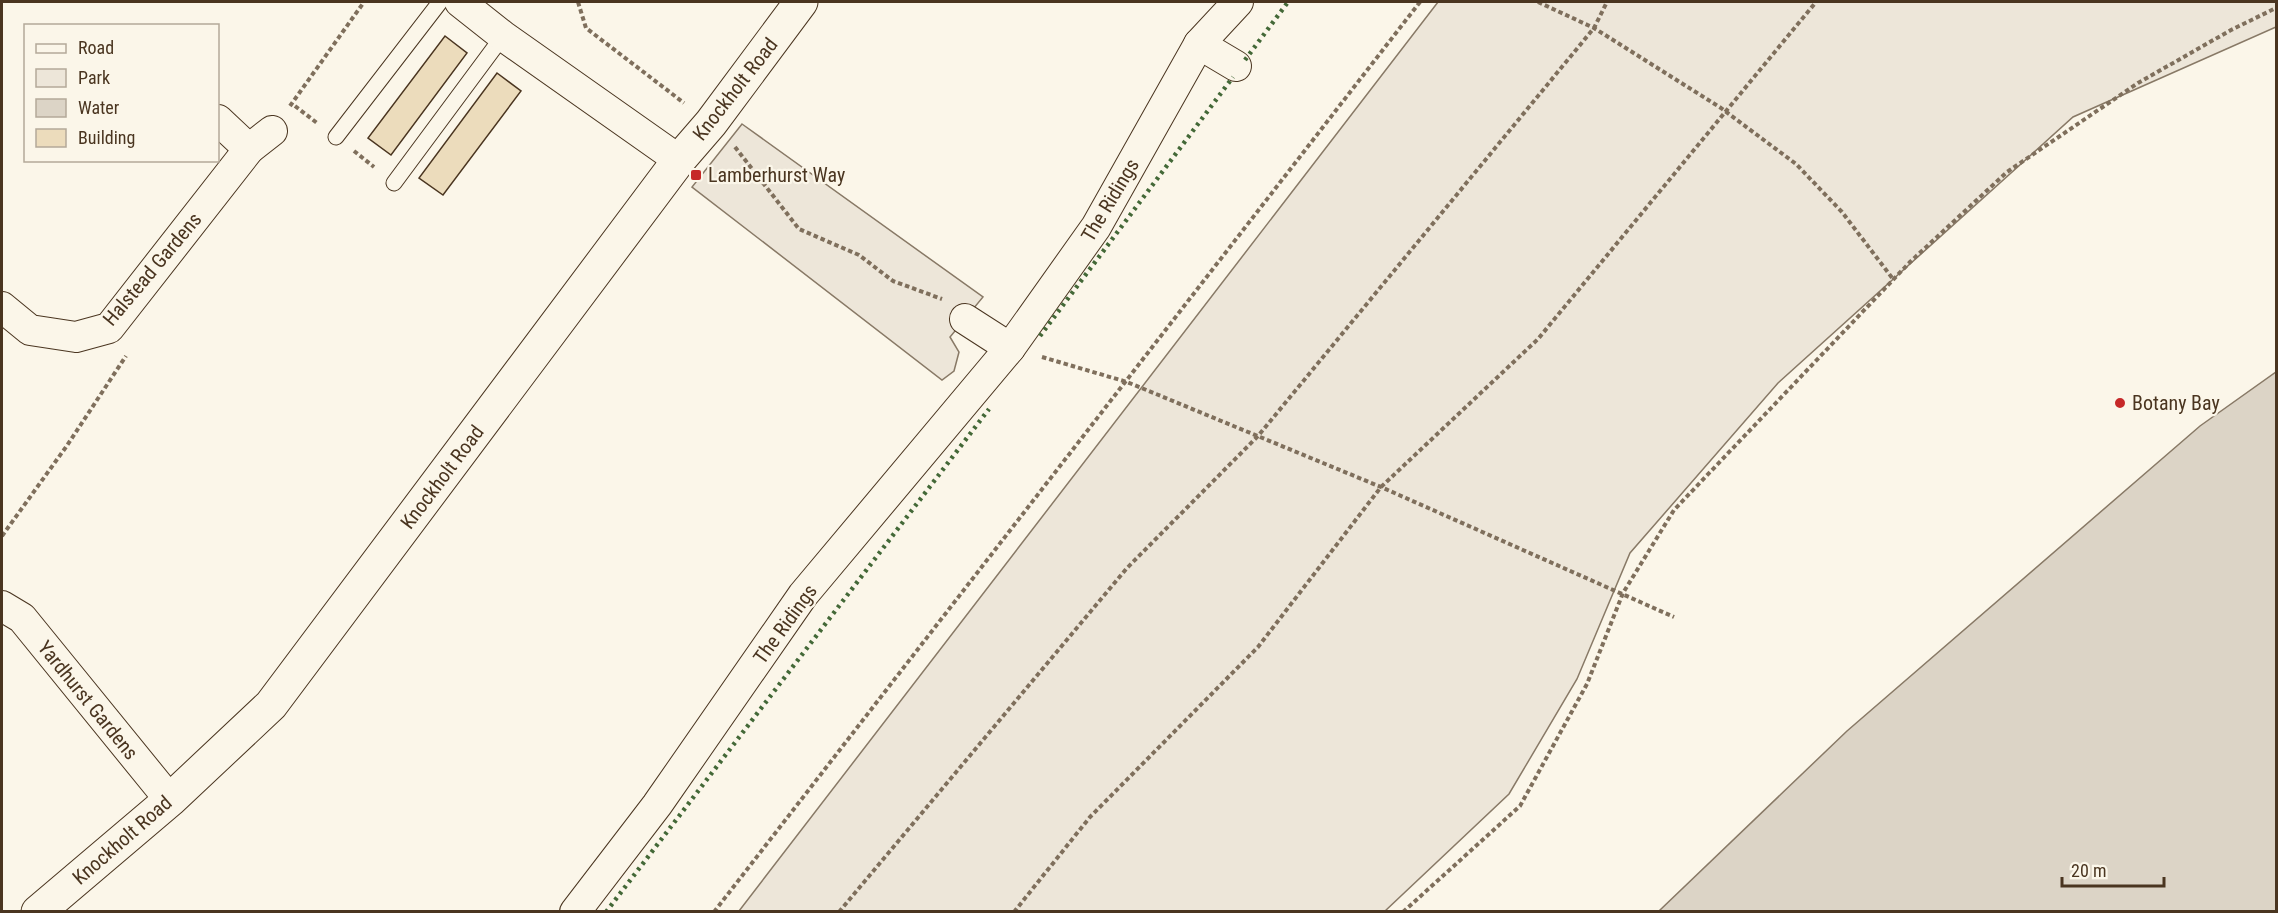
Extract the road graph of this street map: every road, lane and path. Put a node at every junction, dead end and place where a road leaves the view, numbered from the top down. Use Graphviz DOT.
graph roads {
  1 [pos="364,2"];
  2 [pos="440,2"];
  3 [pos="460,2"];
  4 [pos="578,2"];
  5 [pos="801,2"];
  6 [pos="1238,2"];
  7 [pos="1420,2"];
  8 [pos="1538,2"];
  9 [pos="1607,2"];
  10 [pos="1815,2"];
  11 [pos="2277,8"];
  12 [pos="1594,28"];
  13 [pos="503,36"];
  14 [pos="1199,44"];
  15 [pos="1236,66"];
  16 [pos="1726,111"];
  17 [pos="219,121"];
  18 [pos="711,123"];
  19 [pos="272,131"];
  20 [pos="336,137"];
  21 [pos="249,149"];
  22 [pos="679,160"];
  23 [pos="394,183"];
  24 [pos="1893,279"];
  25 [pos="2,307"];
  26 [pos="965,319"];
  27 [pos="109,328"];
  28 [pos="1010,348"];
  29 [pos="1126,382"];
  30 [pos="1258,436"];
  31 [pos="1381,487"];
  32 [pos="2,536"];
  33 [pos="1623,593"];
  34 [pos="2,606"];
  35 [pos="1674,616"];
  36 [pos="170,800"];
  37 [pos="38,912"];
  38 [pos="575,912"];
  39 [pos="714,912"];
  40 [pos="839,912"];
  41 [pos="1014,912"];
  42 [pos="1403,912"];
  1 -- 19 [label="path"];
  2 -- 20 [label="lane"];
  3 -- 13 [label="street"];
  4 -- 18 [label="path"];
  5 -- 18 [label="street, Knockholt Road"];
  6 -- 14 [label="street, The Ridings"];
  7 -- 29 [label="path"];
  8 -- 12 [label="path"];
  9 -- 12 [label="path"];
  10 -- 16 [label="path"];
  11 -- 24 [label="path"];
  12 -- 16 [label="path"];
  12 -- 30 [label="path"];
  13 -- 22 [label="street"];
  13 -- 23 [label="lane"];
  14 -- 15 [label="street"];
  14 -- 28 [label="street, The Ridings"];
  16 -- 24 [label="path"];
  16 -- 31 [label="path"];
  17 -- 21 [label="street"];
  18 -- 22 [label="street, Knockholt Road"];
  18 -- 26 [label="path"];
  19 -- 21 [label="street, Halstead Gardens"];
  21 -- 27 [label="street, Halstead Gardens"];
  22 -- 36 [label="street, Knockholt Road"];
  24 -- 33 [label="path"];
  25 -- 27 [label="street, Halstead Gardens"];
  26 -- 28 [label="street"];
  27 -- 32 [label="path"];
  28 -- 29 [label="path"];
  28 -- 38 [label="street, The Ridings"];
  29 -- 30 [label="path"];
  29 -- 39 [label="path"];
  30 -- 31 [label="path"];
  30 -- 40 [label="path"];
  31 -- 33 [label="path"];
  31 -- 41 [label="path"];
  33 -- 35 [label="path"];
  33 -- 42 [label="path"];
  34 -- 36 [label="street, Yardhurst Gardens"];
  36 -- 37 [label="street, Knockholt Road"];
}
